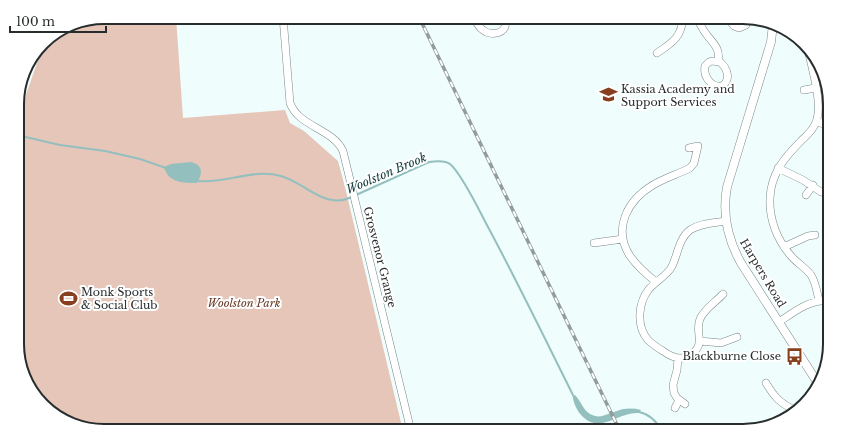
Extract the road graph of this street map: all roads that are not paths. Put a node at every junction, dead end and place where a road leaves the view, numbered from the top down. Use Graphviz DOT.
graph roads {
  1 [pos="284,24"];
  2 [pos="478,24"];
  3 [pos="505,24"];
  4 [pos="682,24"];
  5 [pos="701,24"];
  6 [pos="732,24"];
  7 [pos="746,24"];
  8 [pos="772,30"];
  9 [pos="657,53"];
  10 [pos="718,61"];
  11 [pos="810,61"];
  12 [pos="812,72"];
  13 [pos="816,72"];
  14 [pos="816,88"];
  15 [pos="804,90"];
  16 [pos="817,121"];
  17 [pos="823,124"];
  18 [pos="688,148"];
  19 [pos="778,168"];
  20 [pos="813,185"];
  21 [pos="821,192"];
  22 [pos="806,195"];
  23 [pos="726,221"];
  24 [pos="815,235"];
  25 [pos="624,239"];
  26 [pos="594,243"];
  27 [pos="784,247"];
  28 [pos="656,282"];
  29 [pos="724,293"];
  30 [pos="819,301"];
  31 [pos="823,301"];
  32 [pos="779,322"];
  33 [pos="738,337"];
  34 [pos="700,340"];
  35 [pos="678,358"];
  36 [pos="815,380"];
  37 [pos="766,383"];
  38 [pos="675,408"];
  39 [pos="791,408"];
  40 [pos="409,424"];
  1 -- 40 [label="street, Grosvenor Grange"];
  2 -- 3 [label="street"];
  4 -- 9 [label="street"];
  5 -- 10 [label="street"];
  6 -- 7 [label="street"];
  8 -- 23 [label="street, Harpers Road"];
  11 -- 12 [label="street"];
  12 -- 13 [label="street"];
  12 -- 14 [label="street"];
  14 -- 15 [label="street"];
  14 -- 16 [label="street"];
  16 -- 17 [label="street"];
  16 -- 19 [label="street"];
  18 -- 25 [label="street"];
  19 -- 20 [label="street"];
  19 -- 27 [label="street"];
  20 -- 21 [label="street"];
  20 -- 22 [label="street"];
  23 -- 28 [label="street"];
  23 -- 32 [label="street, Harpers Road"];
  24 -- 27 [label="street"];
  25 -- 26 [label="street"];
  25 -- 28 [label="street"];
  27 -- 30 [label="street"];
  28 -- 35 [label="street"];
  29 -- 34 [label="street"];
  30 -- 31 [label="street"];
  30 -- 32 [label="street"];
  32 -- 36 [label="street, Harpers Road"];
  33 -- 34 [label="street"];
  34 -- 35 [label="street"];
  35 -- 38 [label="street"];
  37 -- 39 [label="street"];
}
